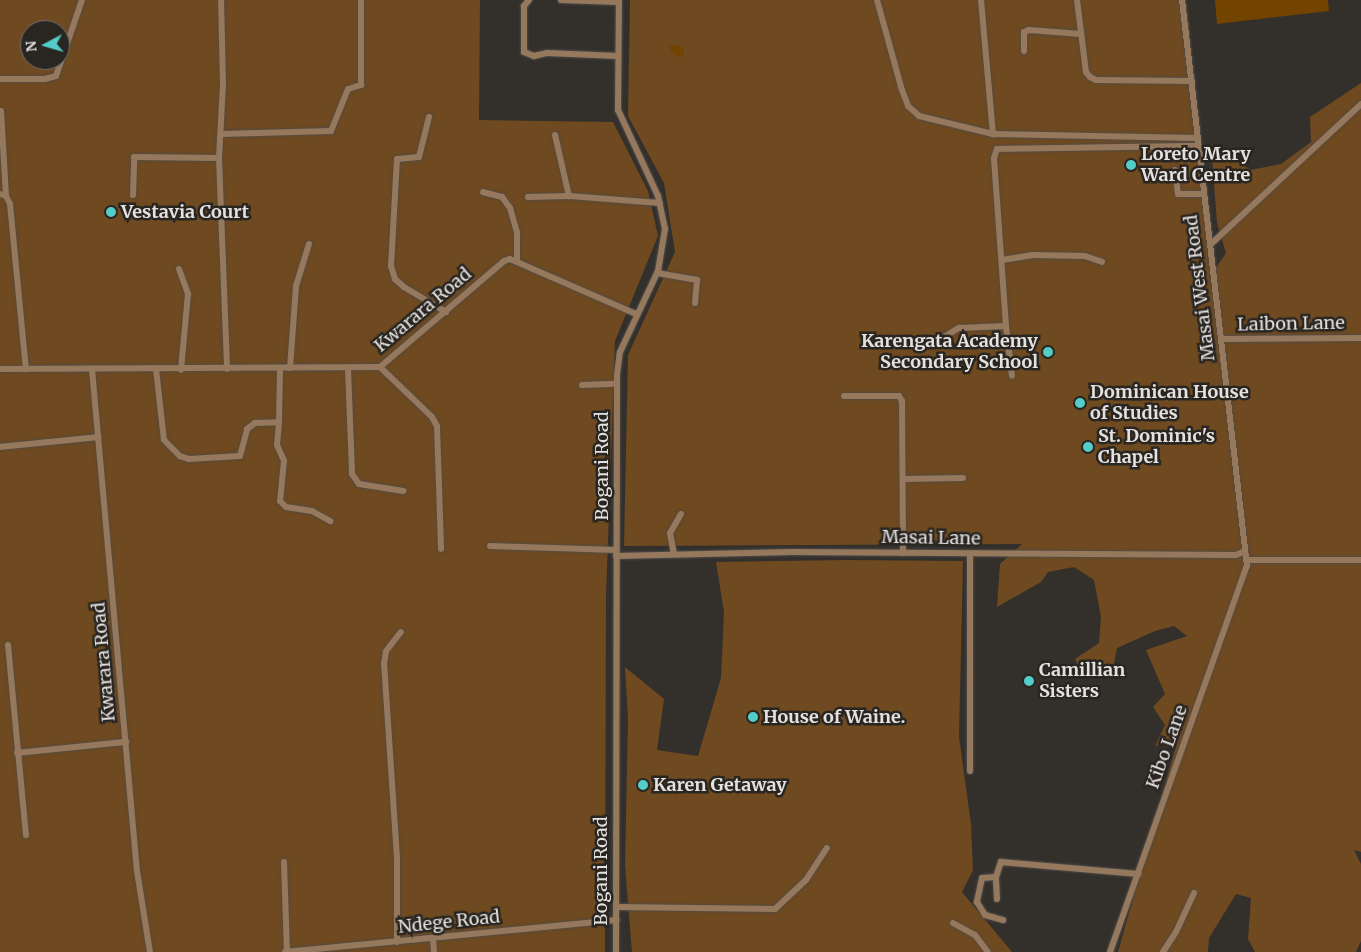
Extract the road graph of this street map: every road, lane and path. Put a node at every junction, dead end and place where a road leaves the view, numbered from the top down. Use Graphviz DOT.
graph roads {
  1 [pos="82,0"];
  2 [pos="222,0"];
  3 [pos="361,0"];
  4 [pos="529,0"];
  5 [pos="561,0"];
  6 [pos="876,0"];
  7 [pos="981,0"];
  8 [pos="1076,0"];
  9 [pos="1182,0"];
  10 [pos="619,1"];
  11 [pos="1081,34"];
  12 [pos="1024,51"];
  13 [pos="618,56"];
  14 [pos="0,80"];
  15 [pos="1192,81"];
  16 [pos="1361,104"];
  17 [pos="1,111"];
  18 [pos="429,116"];
  19 [pos="221,134"];
  20 [pos="555,134"];
  21 [pos="993,134"];
  22 [pos="1197,138"];
  23 [pos="1198,146"];
  24 [pos="219,158"];
  25 [pos="1175,170"];
  26 [pos="483,192"];
  27 [pos="1204,194"];
  28 [pos="3,195"];
  29 [pos="133,195"];
  30 [pos="569,196"];
  31 [pos="528,197"];
  32 [pos="660,203"];
  33 [pos="309,244"];
  34 [pos="1211,244"];
  35 [pos="517,260"];
  36 [pos="1002,260"];
  37 [pos="1102,262"];
  38 [pos="179,269"];
  39 [pos="657,273"];
  40 [pos="695,303"];
  41 [pos="446,312"];
  42 [pos="636,314"];
  43 [pos="1006,326"];
  44 [pos="1361,338"];
  45 [pos="1221,339"];
  46 [pos="933,344"];
  47 [pos="380,367"];
  48 [pos="280,368"];
  49 [pos="290,368"];
  50 [pos="348,368"];
  51 [pos="0,369"];
  52 [pos="26,369"];
  53 [pos="92,369"];
  54 [pos="156,369"];
  55 [pos="227,369"];
  56 [pos="181,370"];
  57 [pos="1012,376"];
  58 [pos="617,384"];
  59 [pos="582,385"];
  60 [pos="844,396"];
  61 [pos="279,422"];
  62 [pos="98,436"];
  63 [pos="0,447"];
  64 [pos="963,478"];
  65 [pos="905,479"];
  66 [pos="403,491"];
  67 [pos="681,514"];
  68 [pos="330,521"];
  69 [pos="490,546"];
  70 [pos="441,549"];
  71 [pos="1245,551"];
  72 [pos="616,553"];
  73 [pos="903,553"];
  74 [pos="674,554"];
  75 [pos="970,554"];
  76 [pos="1247,560"];
  77 [pos="1361,560"];
  78 [pos="401,632"];
  79 [pos="8,645"];
  80 [pos="126,742"];
  81 [pos="17,754"];
  82 [pos="970,771"];
  83 [pos="26,835"];
  84 [pos="827,848"];
  85 [pos="284,862"];
  86 [pos="1138,874"];
  87 [pos="996,877"];
  88 [pos="1194,893"];
  89 [pos="996,899"];
  90 [pos="617,908"];
  91 [pos="616,920"];
  92 [pos="1003,920"];
  93 [pos="953,923"];
  94 [pos="434,938"];
  95 [pos="397,942"];
  96 [pos="353,949"];
  97 [pos="150,952"];
  98 [pos="286,952"];
  99 [pos="434,952"];
  100 [pos="616,952"];
  101 [pos="988,952"];
  102 [pos="1110,952"];
  103 [pos="1163,952"];
  1 -- 14 [label="street"];
  2 -- 19 [label="street"];
  3 -- 19 [label="street"];
  4 -- 13 [label="street"];
  5 -- 10 [label="street"];
  6 -- 21 [label="street"];
  7 -- 21 [label="street"];
  8 -- 11 [label="street"];
  9 -- 15 [label="street, Masai West Road"];
  10 -- 13 [label="street, Bogani Road"];
  11 -- 12 [label="street"];
  11 -- 15 [label="street"];
  13 -- 32 [label="street, Bogani Road"];
  15 -- 22 [label="street, Masai West Road"];
  16 -- 34 [label="street"];
  17 -- 28 [label="street"];
  18 -- 41 [label="street"];
  19 -- 24 [label="street"];
  20 -- 30 [label="street"];
  21 -- 22 [label="street"];
  22 -- 23 [label="street, Masai West Road"];
  23 -- 27 [label="street, Masai West Road"];
  23 -- 36 [label="street"];
  24 -- 29 [label="street"];
  24 -- 55 [label="street"];
  25 -- 27 [label="street"];
  26 -- 35 [label="street"];
  27 -- 34 [label="street, Masai West Road"];
  28 -- 52 [label="street"];
  30 -- 31 [label="street"];
  30 -- 32 [label="street"];
  32 -- 39 [label="street, Bogani Road"];
  33 -- 49 [label="street"];
  34 -- 45 [label="street, Masai West Road"];
  35 -- 41 [label="street, Kwarara Road"];
  35 -- 42 [label="street"];
  36 -- 37 [label="street"];
  36 -- 43 [label="street"];
  38 -- 56 [label="street"];
  39 -- 40 [label="street"];
  39 -- 42 [label="street, Bogani Road"];
  41 -- 47 [label="street, Kwarara Road"];
  42 -- 58 [label="street, Bogani Road"];
  43 -- 46 [label="street"];
  43 -- 57 [label="street"];
  44 -- 45 [label="street, Laibon Lane"];
  45 -- 71 [label="street, Masai West Road"];
  47 -- 50 [label="street, Kwarara Road"];
  47 -- 70 [label="street"];
  48 -- 49 [label="street, Kwarara Road"];
  48 -- 55 [label="street, Kwarara Road"];
  48 -- 61 [label="street"];
  49 -- 50 [label="street, Kwarara Road"];
  50 -- 66 [label="street"];
  51 -- 52 [label="street, Kwarara Road"];
  52 -- 53 [label="street, Kwarara Road"];
  53 -- 54 [label="street, Kwarara Road"];
  53 -- 62 [label="street, Kwarara Road"];
  54 -- 56 [label="street, Kwarara Road"];
  54 -- 61 [label="street"];
  55 -- 56 [label="street, Kwarara Road"];
  58 -- 59 [label="street"];
  58 -- 72 [label="street, Bogani Road"];
  60 -- 65 [label="street"];
  61 -- 68 [label="street"];
  62 -- 63 [label="street"];
  62 -- 80 [label="street, Kwarara Road"];
  64 -- 65 [label="street"];
  65 -- 73 [label="street"];
  67 -- 74 [label="street"];
  69 -- 72 [label="street, Masai Lane"];
  71 -- 75 [label="street, Masai Lane"];
  71 -- 76 [label="street, Kibo Lane"];
  72 -- 74 [label="street, Masai Lane"];
  72 -- 90 [label="street, Bogani Road"];
  73 -- 74 [label="street, Masai Lane"];
  73 -- 75 [label="street, Masai Lane"];
  75 -- 82 [label="street"];
  76 -- 77 [label="street"];
  76 -- 86 [label="street, Kibo Lane"];
  78 -- 95 [label="street"];
  79 -- 81 [label="street"];
  80 -- 81 [label="street"];
  80 -- 97 [label="street, Kwarara Road"];
  81 -- 83 [label="street"];
  84 -- 90 [label="street"];
  85 -- 98 [label="street"];
  86 -- 87 [label="street"];
  86 -- 102 [label="street, Kibo Lane"];
  87 -- 89 [label="street"];
  87 -- 92 [label="street"];
  88 -- 103 [label="street"];
  90 -- 91 [label="street, Bogani Road"];
  91 -- 94 [label="street, Ndege Road"];
  91 -- 100 [label="street, Bogani Road"];
  93 -- 101 [label="street"];
  94 -- 95 [label="street, Ndege Road"];
  94 -- 99 [label="street"];
  95 -- 96 [label="street, Ndege Road"];
  96 -- 98 [label="street, Ndege Road"];
}
